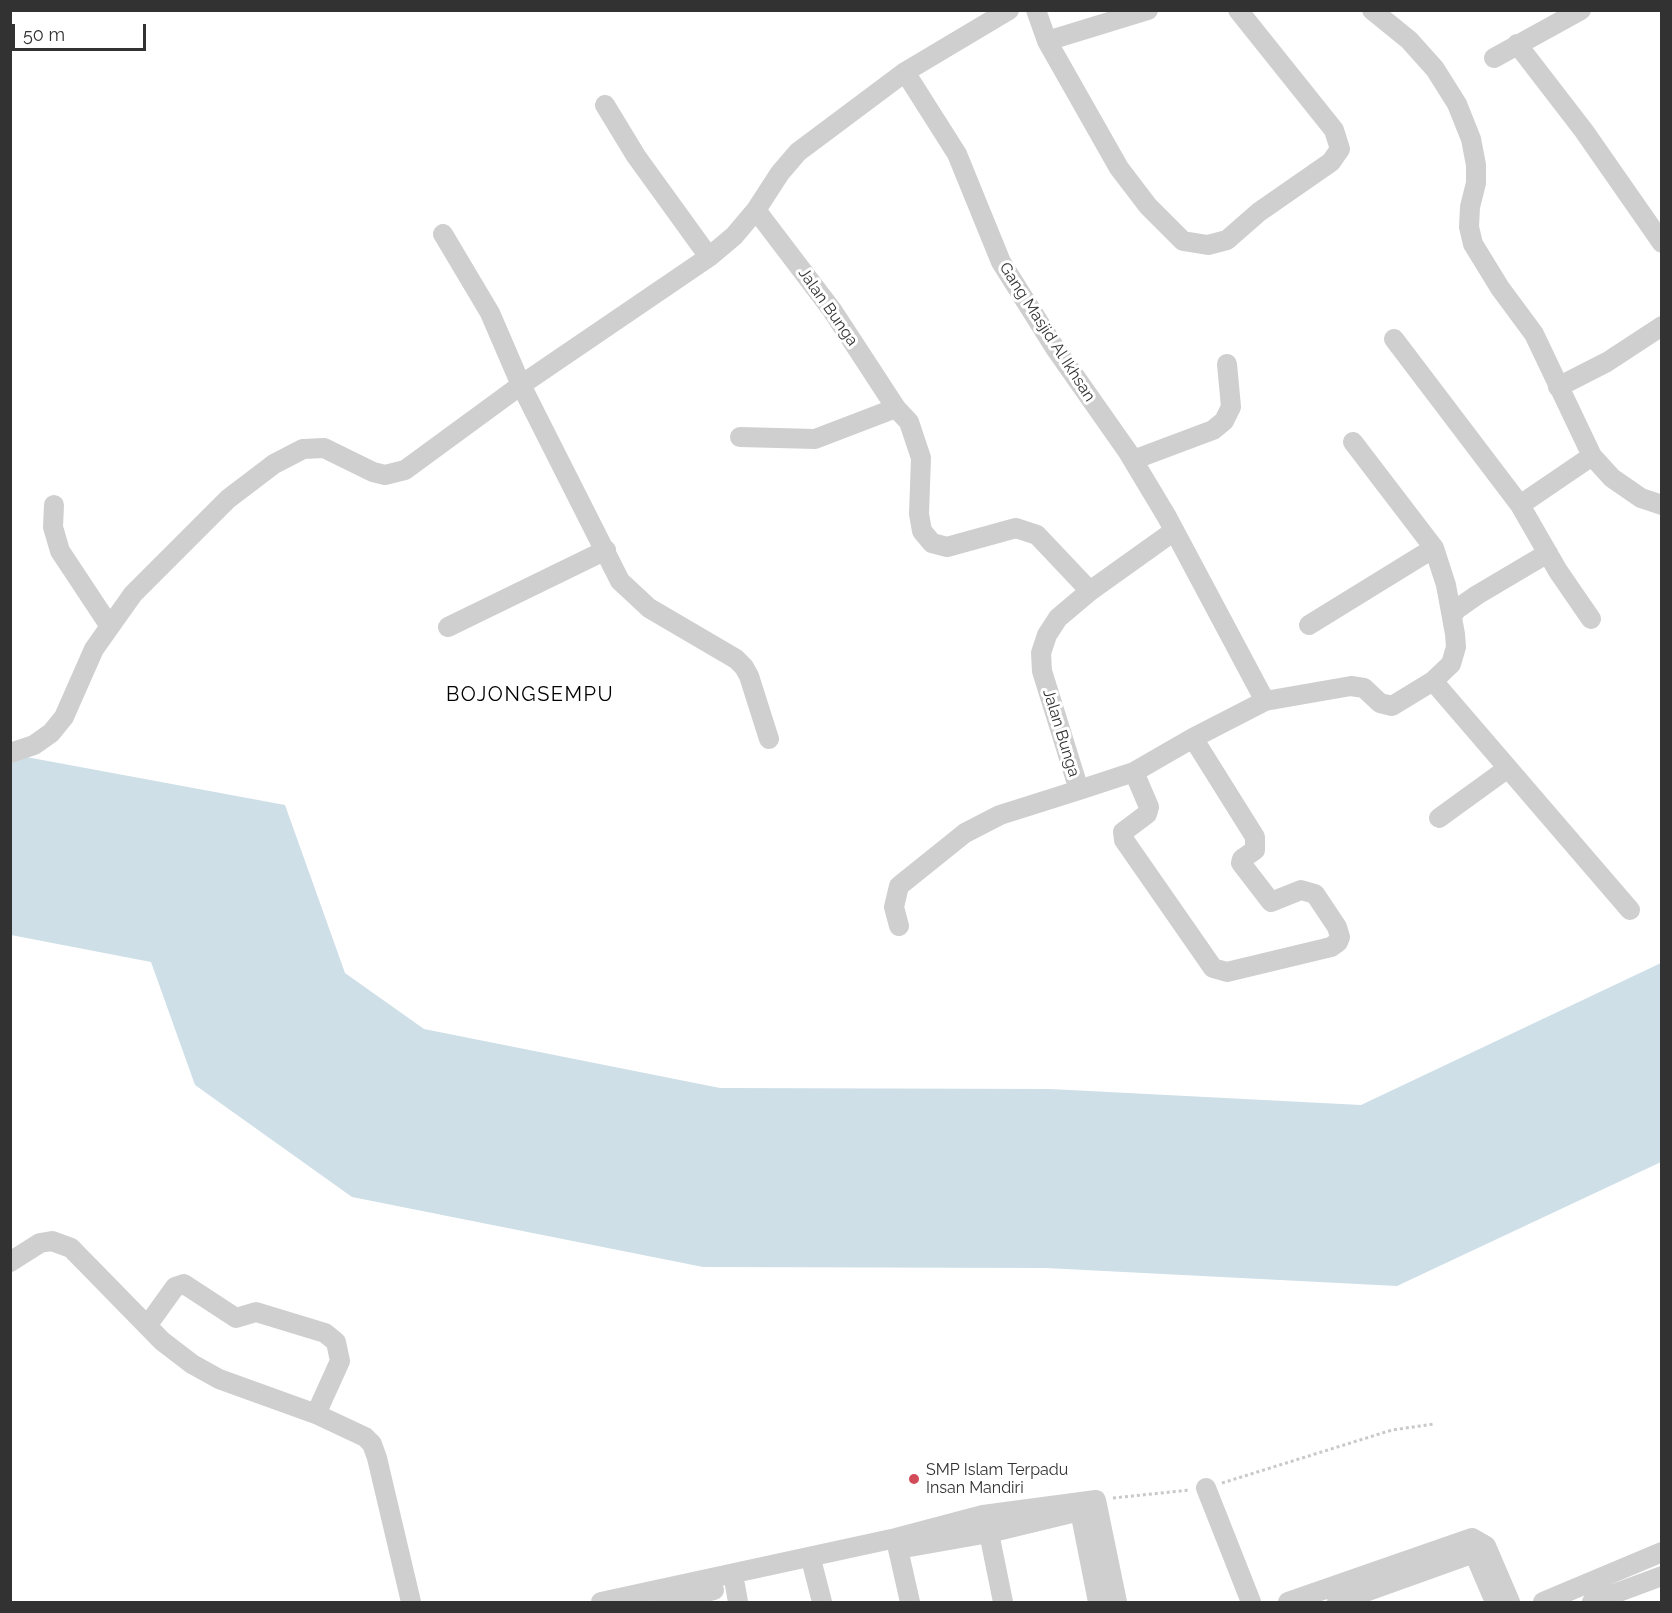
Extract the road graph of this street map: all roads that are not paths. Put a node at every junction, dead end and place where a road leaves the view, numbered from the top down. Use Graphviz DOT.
graph roads {
  1 [pos="1009,10"];
  2 [pos="1036,10"];
  3 [pos="1148,10"];
  4 [pos="1238,10"];
  5 [pos="1372,10"];
  6 [pos="1581,10"];
  7 [pos="1047,41"];
  8 [pos="1516,44"];
  9 [pos="1494,58"];
  10 [pos="905,72"];
  11 [pos="605,105"];
  12 [pos="756,210"];
  13 [pos="443,234"];
  14 [pos="1662,243"];
  15 [pos="709,258"];
  16 [pos="1662,326"];
  17 [pos="1394,339"];
  18 [pos="1227,364"];
  19 [pos="520,385"];
  20 [pos="1558,387"];
  21 [pos="896,408"];
  22 [pos="740,437"];
  23 [pos="1353,442"];
  24 [pos="1592,456"];
  25 [pos="1133,460"];
  26 [pos="54,505"];
  27 [pos="1520,505"];
  28 [pos="1662,505"];
  29 [pos="1174,531"];
  30 [pos="1434,548"];
  31 [pos="606,550"];
  32 [pos="1548,553"];
  33 [pos="1090,591"];
  34 [pos="1452,616"];
  35 [pos="1591,619"];
  36 [pos="109,625"];
  37 [pos="1309,625"];
  38 [pos="448,627"];
  39 [pos="1433,681"];
  40 [pos="1265,701"];
  41 [pos="1193,738"];
  42 [pos="769,739"];
  43 [pos="10,753"];
  44 [pos="1508,768"];
  45 [pos="1134,772"];
  46 [pos="1079,790"];
  47 [pos="1439,819"];
  48 [pos="1630,910"];
  49 [pos="899,926"];
  50 [pos="10,1262"];
  51 [pos="147,1326"];
  52 [pos="316,1414"];
  53 [pos="1206,1488"];
  54 [pos="989,1533"];
  55 [pos="898,1549"];
  56 [pos="1662,1552"];
  57 [pos="813,1567"];
  58 [pos="1662,1576"];
  59 [pos="737,1594"];
  60 [pos="676,1601"];
  61 [pos="411,1602"];
  62 [pos="601,1602"];
  63 [pos="822,1602"];
  64 [pos="910,1602"];
  65 [pos="1003,1602"];
  66 [pos="1098,1602"];
  67 [pos="1117,1602"];
  68 [pos="1251,1602"];
  69 [pos="1288,1602"];
  70 [pos="1337,1602"];
  71 [pos="1495,1602"];
  72 [pos="1510,1602"];
  73 [pos="1543,1602"];
  74 [pos="1592,1602"];
  1 -- 10 [label="street"];
  2 -- 7 [label="street"];
  3 -- 7 [label="street"];
  4 -- 7 [label="street"];
  5 -- 20 [label="street"];
  6 -- 8 [label="street"];
  8 -- 9 [label="street"];
  8 -- 14 [label="street"];
  10 -- 12 [label="street"];
  10 -- 25 [label="street, Gang Masjid Al Ikhsan"];
  11 -- 15 [label="street"];
  12 -- 15 [label="street"];
  12 -- 21 [label="street, Jalan Bunga"];
  13 -- 19 [label="street"];
  15 -- 19 [label="street"];
  16 -- 20 [label="street"];
  17 -- 27 [label="street"];
  18 -- 25 [label="street"];
  19 -- 31 [label="street"];
  19 -- 36 [label="street"];
  20 -- 24 [label="street"];
  21 -- 22 [label="street"];
  21 -- 33 [label="street, Jalan Bunga"];
  23 -- 30 [label="street"];
  24 -- 27 [label="street"];
  24 -- 28 [label="street"];
  25 -- 29 [label="street, Gang Masjid Al Ikhsan"];
  26 -- 36 [label="street"];
  27 -- 32 [label="street"];
  29 -- 33 [label="street, Jalan Bunga"];
  29 -- 40 [label="street, Gang Masjid Al Ikhsan"];
  30 -- 34 [label="street"];
  30 -- 37 [label="street"];
  31 -- 38 [label="street"];
  31 -- 42 [label="street"];
  32 -- 34 [label="street"];
  32 -- 35 [label="street"];
  33 -- 46 [label="street, Jalan Bunga"];
  34 -- 39 [label="street"];
  36 -- 43 [label="street"];
  39 -- 40 [label="street"];
  39 -- 44 [label="street"];
  40 -- 41 [label="street"];
  41 -- 45 [label="street"];
  41 -- 45 [label="street"];
  44 -- 47 [label="street"];
  44 -- 48 [label="street"];
  45 -- 46 [label="street"];
  46 -- 49 [label="street, Jalan Bunga"];
  50 -- 51 [label="street"];
  51 -- 52 [label="street"];
  51 -- 52 [label="street"];
  52 -- 61 [label="street"];
  53 -- 68 [label="street"];
  54 -- 55 [label="street"];
  54 -- 65 [label="street"];
  54 -- 66 [label="street"];
  55 -- 57 [label="street"];
  55 -- 64 [label="street"];
  56 -- 73 [label="street"];
  57 -- 59 [label="street"];
  57 -- 63 [label="street"];
  58 -- 74 [label="street"];
  59 -- 60 [label="street"];
  62 -- 67 [label="street"];
  69 -- 72 [label="street"];
  70 -- 71 [label="street"];
}
